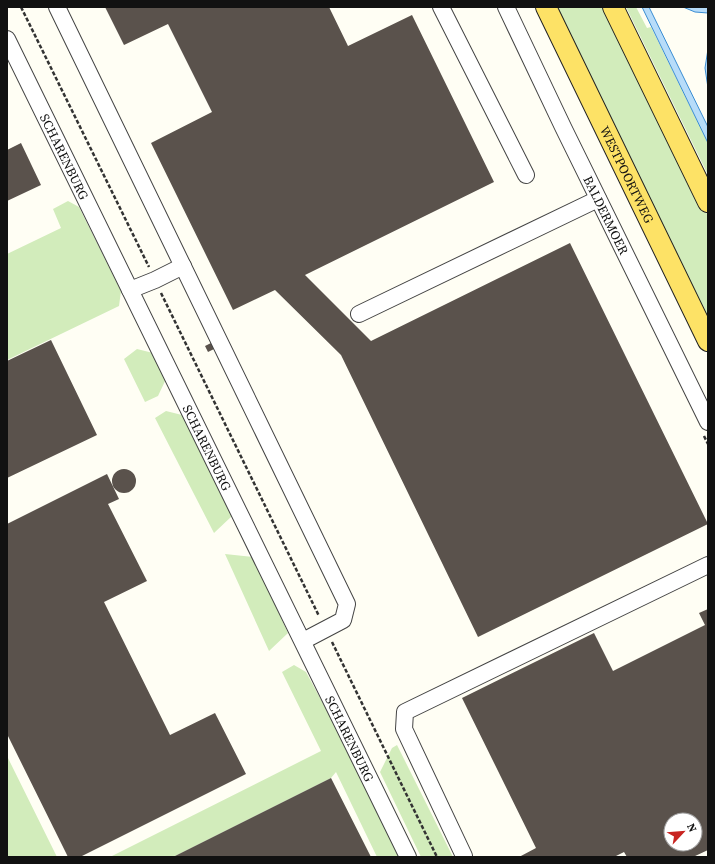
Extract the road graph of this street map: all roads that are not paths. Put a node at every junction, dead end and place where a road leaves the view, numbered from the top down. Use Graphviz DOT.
graph roads {
  1 [pos="56,7"];
  2 [pos="441,7"];
  3 [pos="506,7"];
  4 [pos="546,7"];
  5 [pos="613,7"];
  6 [pos="7,39"];
  7 [pos="526,175"];
  8 [pos="598,199"];
  9 [pos="708,202"];
  10 [pos="183,266"];
  11 [pos="130,290"];
  12 [pos="359,314"];
  13 [pos="708,341"];
  14 [pos="708,422"];
  15 [pos="708,565"];
  16 [pos="303,641"];
  17 [pos="464,856"];
  18 [pos="408,857"];
  1 -- 10 [label="street"];
  2 -- 7 [label="street"];
  3 -- 8 [label="street, BALDERMOER"];
  4 -- 13 [label="main road, WESTPOORTWEG"];
  5 -- 9 [label="main road"];
  6 -- 11 [label="street, SCHARENBURG"];
  8 -- 12 [label="street"];
  8 -- 14 [label="street, BALDERMOER"];
  10 -- 11 [label="street"];
  10 -- 16 [label="street"];
  11 -- 16 [label="street, SCHARENBURG"];
  15 -- 17 [label="street"];
  16 -- 18 [label="street, SCHARENBURG"];
}
